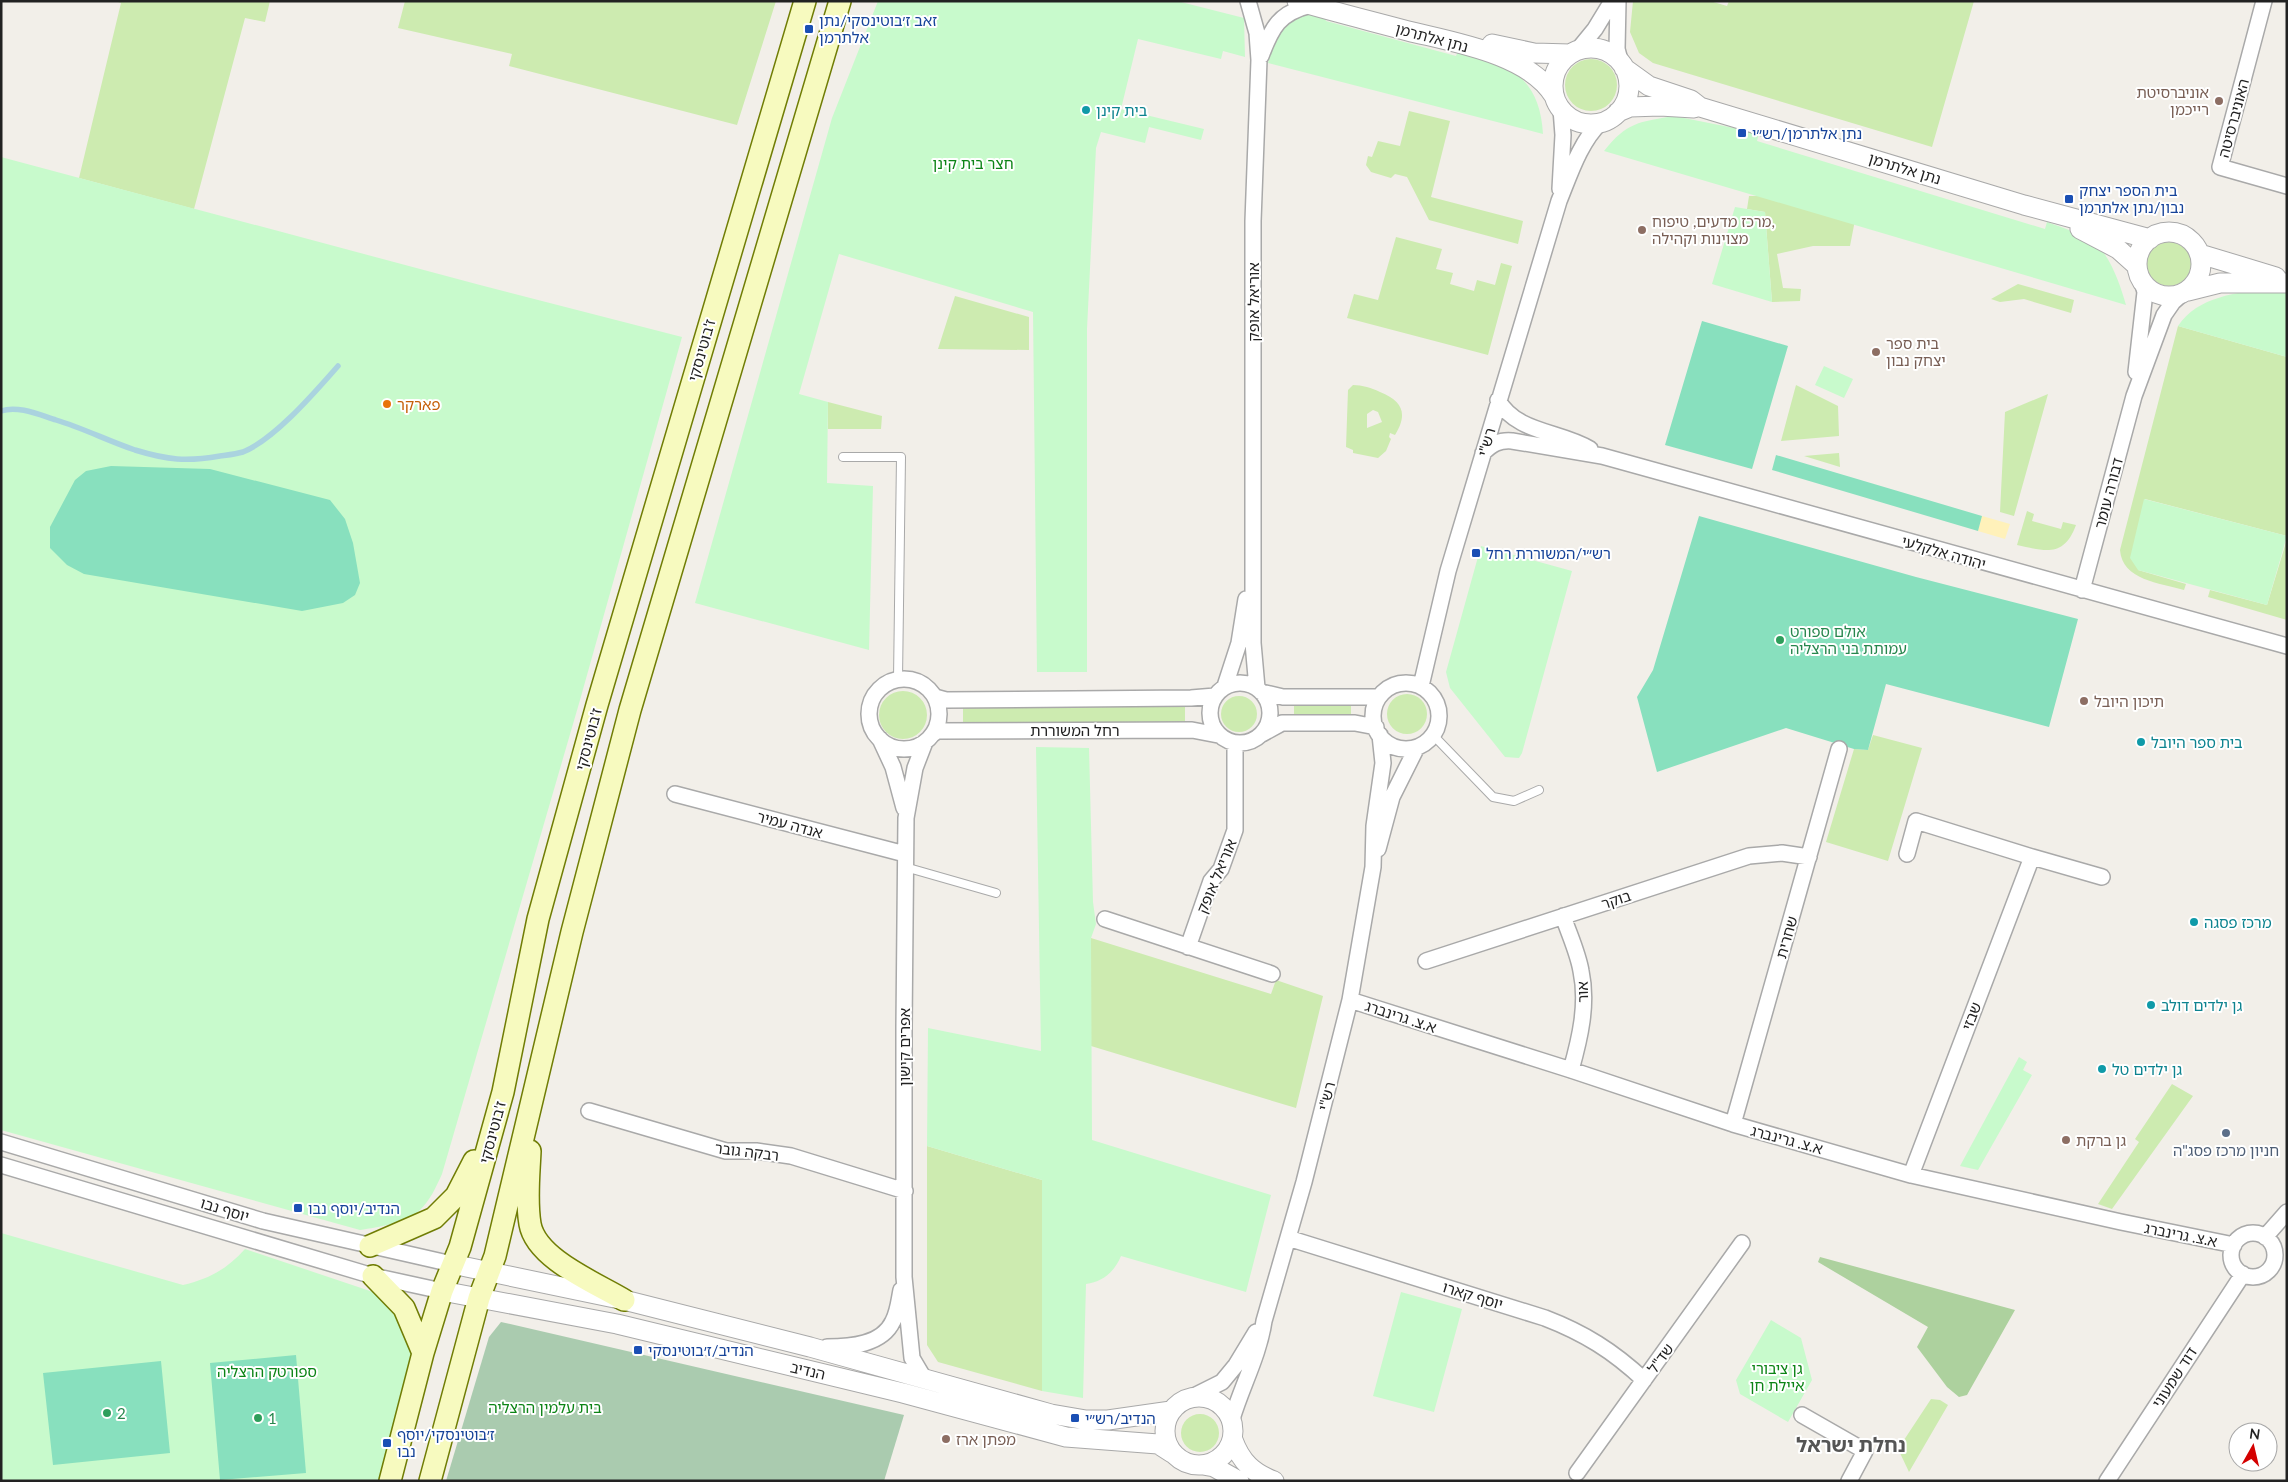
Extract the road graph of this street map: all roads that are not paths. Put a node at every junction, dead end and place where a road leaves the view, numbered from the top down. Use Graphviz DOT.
graph roads {
  1 [pos="805,1"];
  2 [pos="1248,1"];
  3 [pos="1344,1"];
  4 [pos="1612,1"];
  5 [pos="1618,1"];
  6 [pos="2264,1"];
  7 [pos="840,2"];
  8 [pos="1304,3"];
  9 [pos="1574,52"];
  10 [pos="1259,60"];
  11 [pos="1623,66"];
  12 [pos="1558,102"];
  13 [pos="1700,107"];
  14 [pos="1618,112"];
  15 [pos="1601,122"];
  16 [pos="2287,186"];
  17 [pos="1559,200"];
  18 [pos="2024,205"];
  19 [pos="2150,239"];
  20 [pos="2200,254"];
  21 [pos="2139,272"];
  22 [pos="2287,281"];
  23 [pos="2185,292"];
  24 [pos="2134,396"];
  25 [pos="1498,400"];
  26 [pos="1483,453"];
  27 [pos="1602,456"];
  28 [pos="843,457"];
  29 [pos="1254,543"];
  30 [pos="2082,590"];
  31 [pos="2287,646"];
  32 [pos="898,680"];
  33 [pos="1421,686"];
  34 [pos="1259,690"];
  35 [pos="1220,691"];
  36 [pos="935,697"];
  37 [pos="1380,697"];
  38 [pos="1378,731"];
  39 [pos="1433,734"];
  40 [pos="1218,735"];
  41 [pos="1261,735"];
  42 [pos="929,738"];
  43 [pos="880,739"];
  44 [pos="1236,744"];
  45 [pos="1417,747"];
  46 [pos="1839,749"];
  47 [pos="1539,790"];
  48 [pos="675,794"];
  49 [pos="906,818"];
  50 [pos="1907,854"];
  51 [pos="1808,857"];
  52 [pos="2032,857"];
  53 [pos="905,860"];
  54 [pos="1373,867"];
  55 [pos="2102,877"];
  56 [pos="996,893"];
  57 [pos="1563,916"];
  58 [pos="1105,920"];
  59 [pos="1188,946"];
  60 [pos="1426,960"];
  61 [pos="1272,974"];
  62 [pos="1350,1000"];
  63 [pos="1571,1070"];
  64 [pos="503,1092"];
  65 [pos="532,1102"];
  66 [pos="589,1111"];
  67 [pos="1733,1124"];
  68 [pos="1,1142"];
  69 [pos="1,1165"];
  70 [pos="1911,1174"];
  71 [pos="905,1190"];
  72 [pos="2287,1212"];
  73 [pos="2265,1237"];
  74 [pos="1288,1238"];
  75 [pos="1742,1243"];
  76 [pos="2234,1245"];
  77 [pos="370,1246"];
  78 [pos="452,1264"];
  79 [pos="487,1272"];
  80 [pos="2244,1274"];
  81 [pos="373,1276"];
  82 [pos="904,1277"];
  83 [pos="442,1292"];
  84 [pos="479,1298"];
  85 [pos="624,1300"];
  86 [pos="1264,1320"];
  87 [pos="810,1347"];
  88 [pos="423,1353"];
  89 [pos="925,1380"];
  90 [pos="1644,1380"];
  91 [pos="1190,1398"];
  92 [pos="1171,1411"];
  93 [pos="1802,1415"];
  94 [pos="1232,1419"];
  95 [pos="1233,1440"];
  96 [pos="1172,1453"];
  97 [pos="1203,1465"];
  98 [pos="1577,1473"];
  99 [pos="390,1481"];
  100 [pos="430,1481"];
  101 [pos="1239,1481"];
  102 [pos="1274,1481"];
  103 [pos="1849,1481"];
  104 [pos="2107,1481"];
  1 -- 64 [label="main road, ז'בוטינסקי"];
  2 -- 10 [label="street, אוריאל אופק"];
  3 -- 9 [label="street, נתן אלתרמן"];
  4 -- 9 [label="street"];
  5 -- 11 [label="street"];
  6 -- 16 [label="street, האוניברסיטה"];
  7 -- 65 [label="main road"];
  8 -- 10 [label="street, אוריאל אופק"];
  8 -- 12 [label="street, נתן אלתרמן"];
  9 -- 11 [label="street"];
  9 -- 12 [label="street"];
  10 -- 29 [label="street, אוריאל אופק"];
  11 -- 13 [label="street, נתן אלתרמן"];
  11 -- 14 [label="street"];
  12 -- 15 [label="street"];
  12 -- 17 [label="street, רש\"י"];
  13 -- 14 [label="street, נתן אלתרמן"];
  13 -- 18 [label="street, נתן אלתרמן"];
  14 -- 15 [label="street"];
  15 -- 17 [label="street, רש\"י"];
  17 -- 25 [label="street, רש\"י"];
  18 -- 19 [label="street, נתן אלתרמן"];
  18 -- 21 [label="street, נתן אלתרמן"];
  19 -- 20 [label="street"];
  19 -- 21 [label="street"];
  20 -- 22 [label="street"];
  20 -- 23 [label="street"];
  21 -- 23 [label="street"];
  21 -- 24 [label="street, דבורה עומר"];
  22 -- 23 [label="street"];
  23 -- 24 [label="street, דבורה עומר"];
  24 -- 30 [label="street, דבורה עומר"];
  25 -- 26 [label="street, רש\"י"];
  25 -- 27 [label="street, יהודה אלקלעי"];
  26 -- 27 [label="street, יהודה אלקלעי"];
  26 -- 33 [label="street, רש\"י"];
  27 -- 30 [label="street, יהודה אלקלעי"];
  28 -- 32 [label="lane"];
  29 -- 34 [label="street, אוריאל אופק"];
  29 -- 35 [label="street, אוריאל אופק"];
  30 -- 31 [label="street, יהודה אלקלעי"];
  32 -- 36 [label="street"];
  32 -- 43 [label="street"];
  33 -- 37 [label="street"];
  33 -- 39 [label="street"];
  34 -- 35 [label="street"];
  34 -- 37 [label="street"];
  34 -- 41 [label="street"];
  35 -- 36 [label="street, רחל המשוררת"];
  35 -- 40 [label="street"];
  36 -- 42 [label="street"];
  37 -- 38 [label="street"];
  38 -- 41 [label="street"];
  38 -- 45 [label="street"];
  38 -- 54 [label="street, רש\"י"];
  39 -- 45 [label="street"];
  39 -- 47 [label="lane"];
  40 -- 42 [label="street, רחל המשוררת"];
  40 -- 44 [label="street"];
  41 -- 44 [label="street"];
  42 -- 43 [label="street"];
  42 -- 49 [label="street, אפרים קישון"];
  43 -- 49 [label="street, אפרים קישון"];
  44 -- 59 [label="street, אוריאל אופק"];
  45 -- 54 [label="street, רש\"י"];
  46 -- 51 [label="street, שחרית"];
  48 -- 53 [label="street, אנדה עמיר"];
  49 -- 53 [label="street, אפרים קישון"];
  50 -- 52 [label="street"];
  51 -- 57 [label="street, בוקר"];
  51 -- 67 [label="street, שחרית"];
  52 -- 55 [label="street"];
  52 -- 70 [label="street, שבזי"];
  53 -- 56 [label="lane"];
  53 -- 71 [label="street, אפרים קישון"];
  54 -- 62 [label="street, רש\"י"];
  57 -- 60 [label="street, בוקר"];
  57 -- 63 [label="street, אור"];
  58 -- 59 [label="street"];
  59 -- 61 [label="street"];
  62 -- 63 [label="street, א.צ. גרינברג"];
  62 -- 74 [label="street, רש\"י"];
  63 -- 67 [label="street, א.צ. גרינברג"];
  64 -- 77 [label="main road"];
  64 -- 78 [label="main road, ז'בוטינסקי"];
  65 -- 79 [label="main road"];
  65 -- 85 [label="main road"];
  66 -- 71 [label="street, רבקה גובר"];
  67 -- 70 [label="street, א.צ. גרינברג"];
  68 -- 77 [label="street, יוסף נבו"];
  69 -- 81 [label="street, יוסף נבו"];
  70 -- 76 [label="street, א.צ. גרינברג"];
  71 -- 82 [label="street, אפרים קישון"];
  72 -- 73 [label="street"];
  73 -- 76 [label="street"];
  73 -- 80 [label="street"];
  74 -- 86 [label="street, רש\"י"];
  74 -- 90 [label="street, יוסף קארו"];
  75 -- 90 [label="street, שד\"ל"];
  76 -- 80 [label="street"];
  77 -- 78 [label="street, יוסף נבו"];
  78 -- 79 [label="street, הנדיב"];
  78 -- 83 [label="main road, ז'בוטינסקי"];
  79 -- 84 [label="main road"];
  79 -- 85 [label="street, הנדיב"];
  80 -- 104 [label="street, דוד שמעוני"];
  81 -- 83 [label="street, יוסף נבו"];
  81 -- 88 [label="main road"];
  82 -- 87 [label="street, אפרים קישון"];
  82 -- 89 [label="street, אפרים קישון"];
  83 -- 84 [label="street, הנדיב"];
  83 -- 88 [label="main road, ז'בוטינסקי"];
  84 -- 96 [label="street, הנדיב"];
  84 -- 100 [label="main road"];
  85 -- 87 [label="street, הנדיב"];
  86 -- 91 [label="street, רש\"י"];
  86 -- 94 [label="street, רש\"י"];
  87 -- 89 [label="street, הנדיב"];
  88 -- 99 [label="main road, ז'בוטינסקי"];
  89 -- 92 [label="street, הנדיב"];
  90 -- 98 [label="street, שד\"ל"];
  91 -- 92 [label="street"];
  91 -- 94 [label="street"];
  92 -- 96 [label="street"];
  93 -- 103 [label="street"];
  94 -- 95 [label="street"];
  95 -- 97 [label="street"];
  95 -- 102 [label="street"];
  96 -- 97 [label="street"];
  97 -- 101 [label="street"];
}
